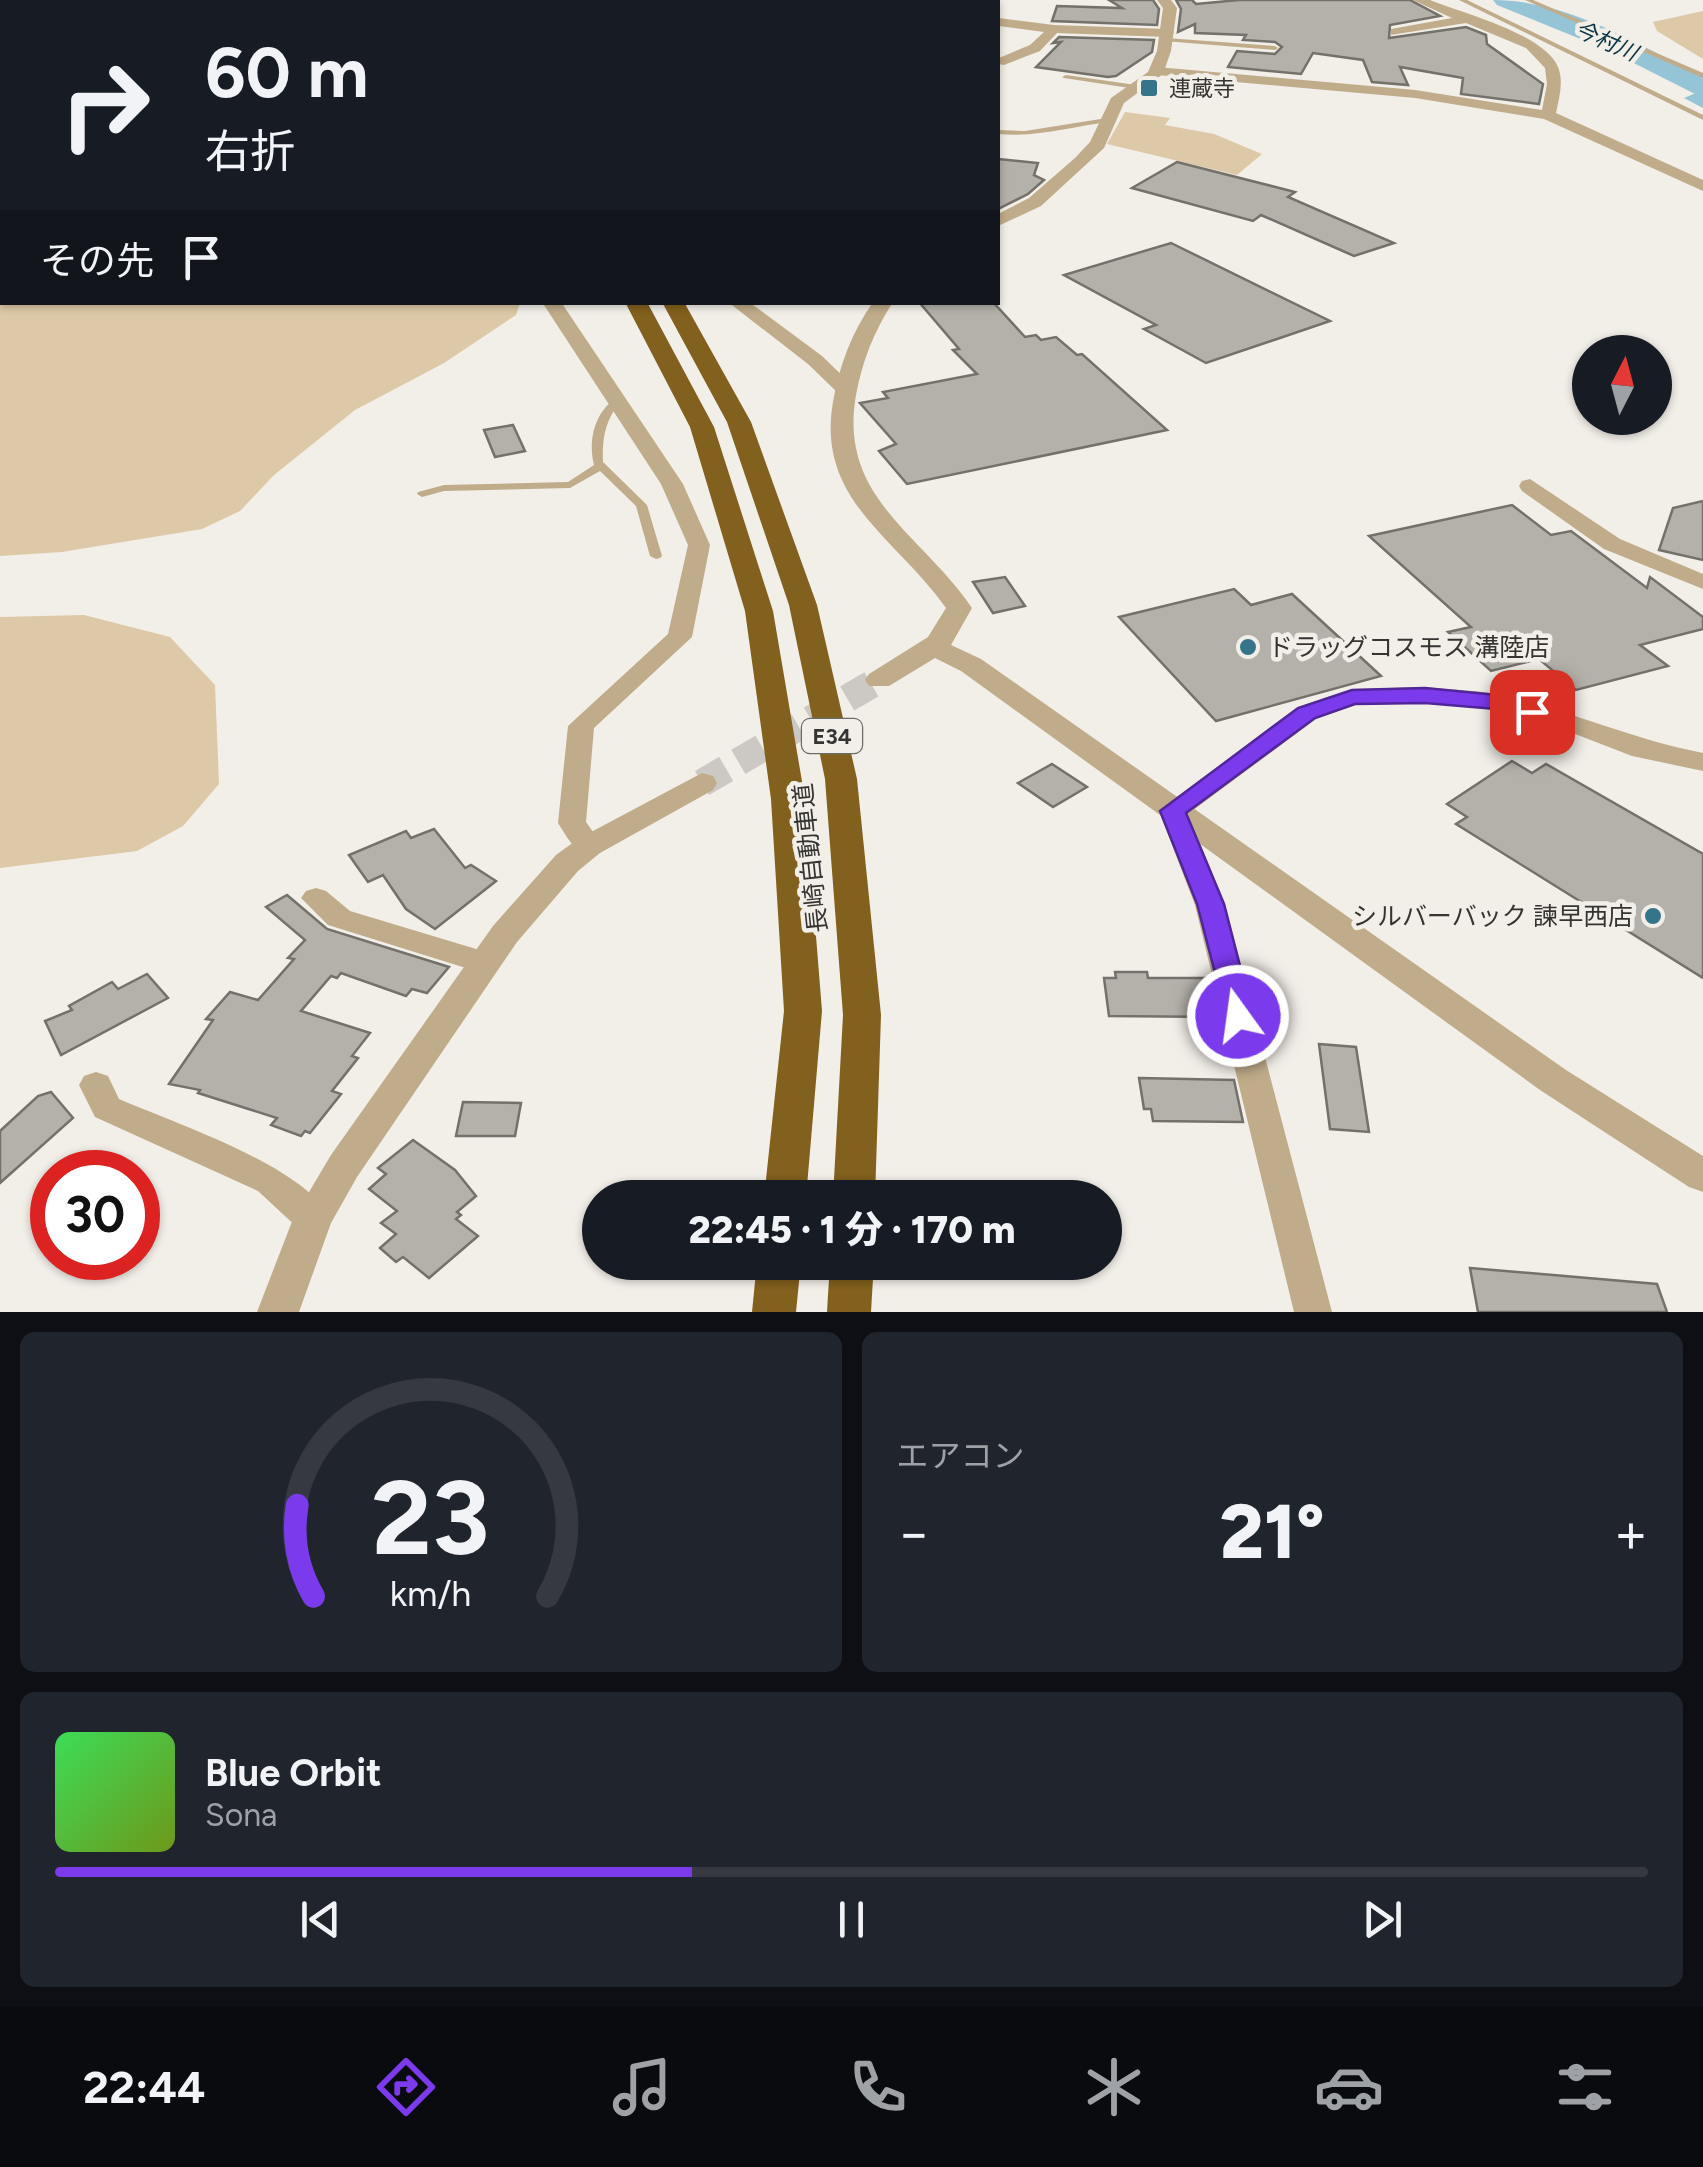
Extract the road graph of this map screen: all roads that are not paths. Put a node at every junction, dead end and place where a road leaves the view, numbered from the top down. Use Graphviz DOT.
graph roads {
  1 [pos="1164,0"];
  2 [pos="1419,0"];
  3 [pos="1462,0"];
  4 [pos="1528,0"];
  5 [pos="1470,19"];
  6 [pos="1000,22"];
  7 [pos="1054,28"];
  8 [pos="1396,32"];
  9 [pos="1167,36"];
  10 [pos="1275,48"];
  11 [pos="1004,60"];
  12 [pos="1157,71"];
  13 [pos="1066,76"];
  14 [pos="1703,76"];
  15 [pos="1136,87"];
  16 [pos="1548,116"];
  17 [pos="1703,118"];
  18 [pos="1107,120"];
  19 [pos="1000,132"];
  20 [pos="1703,186"];
  21 [pos="1000,220"];
  22 [pos="553,305"];
  23 [pos="638,305"];
  24 [pos="675,305"];
  25 [pos="741,305"];
  26 [pos="882,305"];
  27 [pos="846,390"];
  28 [pos="615,402"];
  29 [pos="601,466"];
  30 [pos="1530,486"];
  31 [pos="422,494"];
  32 [pos="656,556"];
  33 [pos="1703,582"];
  34 [pos="933,648"];
  35 [pos="879,680"];
  36 [pos="1703,762"];
  37 [pos="702,782"];
  38 [pos="1173,811"];
  39 [pos="588,846"];
  40 [pos="316,898"];
  41 [pos="485,963"];
  42 [pos="96,1085"];
  43 [pos="1703,1176"];
  44 [pos="787,1180"];
  45 [pos="855,1180"];
  46 [pos="313,1219"];
  47 [pos="777,1280"];
  48 [pos="851,1280"];
  49 [pos="278,1312"];
  50 [pos="774,1312"];
  51 [pos="850,1312"];
  52 [pos="1314,1312"];
  1 -- 9 [label="street"];
  2 -- 5 [label="street"];
  3 -- 17 [label="lane"];
  4 -- 14 [label="lane"];
  5 -- 8 [label="street"];
  5 -- 16 [label="street"];
  6 -- 7 [label="street"];
  7 -- 9 [label="street"];
  7 -- 11 [label="street"];
  9 -- 10 [label="lane"];
  9 -- 12 [label="street"];
  12 -- 15 [label="street"];
  12 -- 16 [label="street"];
  13 -- 15 [label="lane"];
  15 -- 18 [label="street"];
  16 -- 20 [label="street"];
  18 -- 19 [label="lane"];
  18 -- 21 [label="street"];
  22 -- 28 [label="street"];
  23 -- 44 [label="highway, 長崎自動車道 / E34"];
  24 -- 45 [label="highway, 長崎自動車道 / E34"];
  25 -- 27 [label="street"];
  26 -- 27 [label="street"];
  27 -- 34 [label="street"];
  28 -- 29 [label="lane"];
  28 -- 39 [label="street"];
  29 -- 31 [label="lane"];
  29 -- 32 [label="lane"];
  30 -- 33 [label="street"];
  34 -- 35 [label="street"];
  34 -- 38 [label="street"];
  36 -- 38 [label="street"];
  37 -- 39 [label="street"];
  38 -- 43 [label="street"];
  38 -- 52 [label="street"];
  39 -- 41 [label="street"];
  40 -- 41 [label="street"];
  41 -- 46 [label="street"];
  42 -- 46 [label="street"];
  46 -- 49 [label="street"];
  47 -- 50 [label="highway"];
  48 -- 51 [label="highway"];
}
